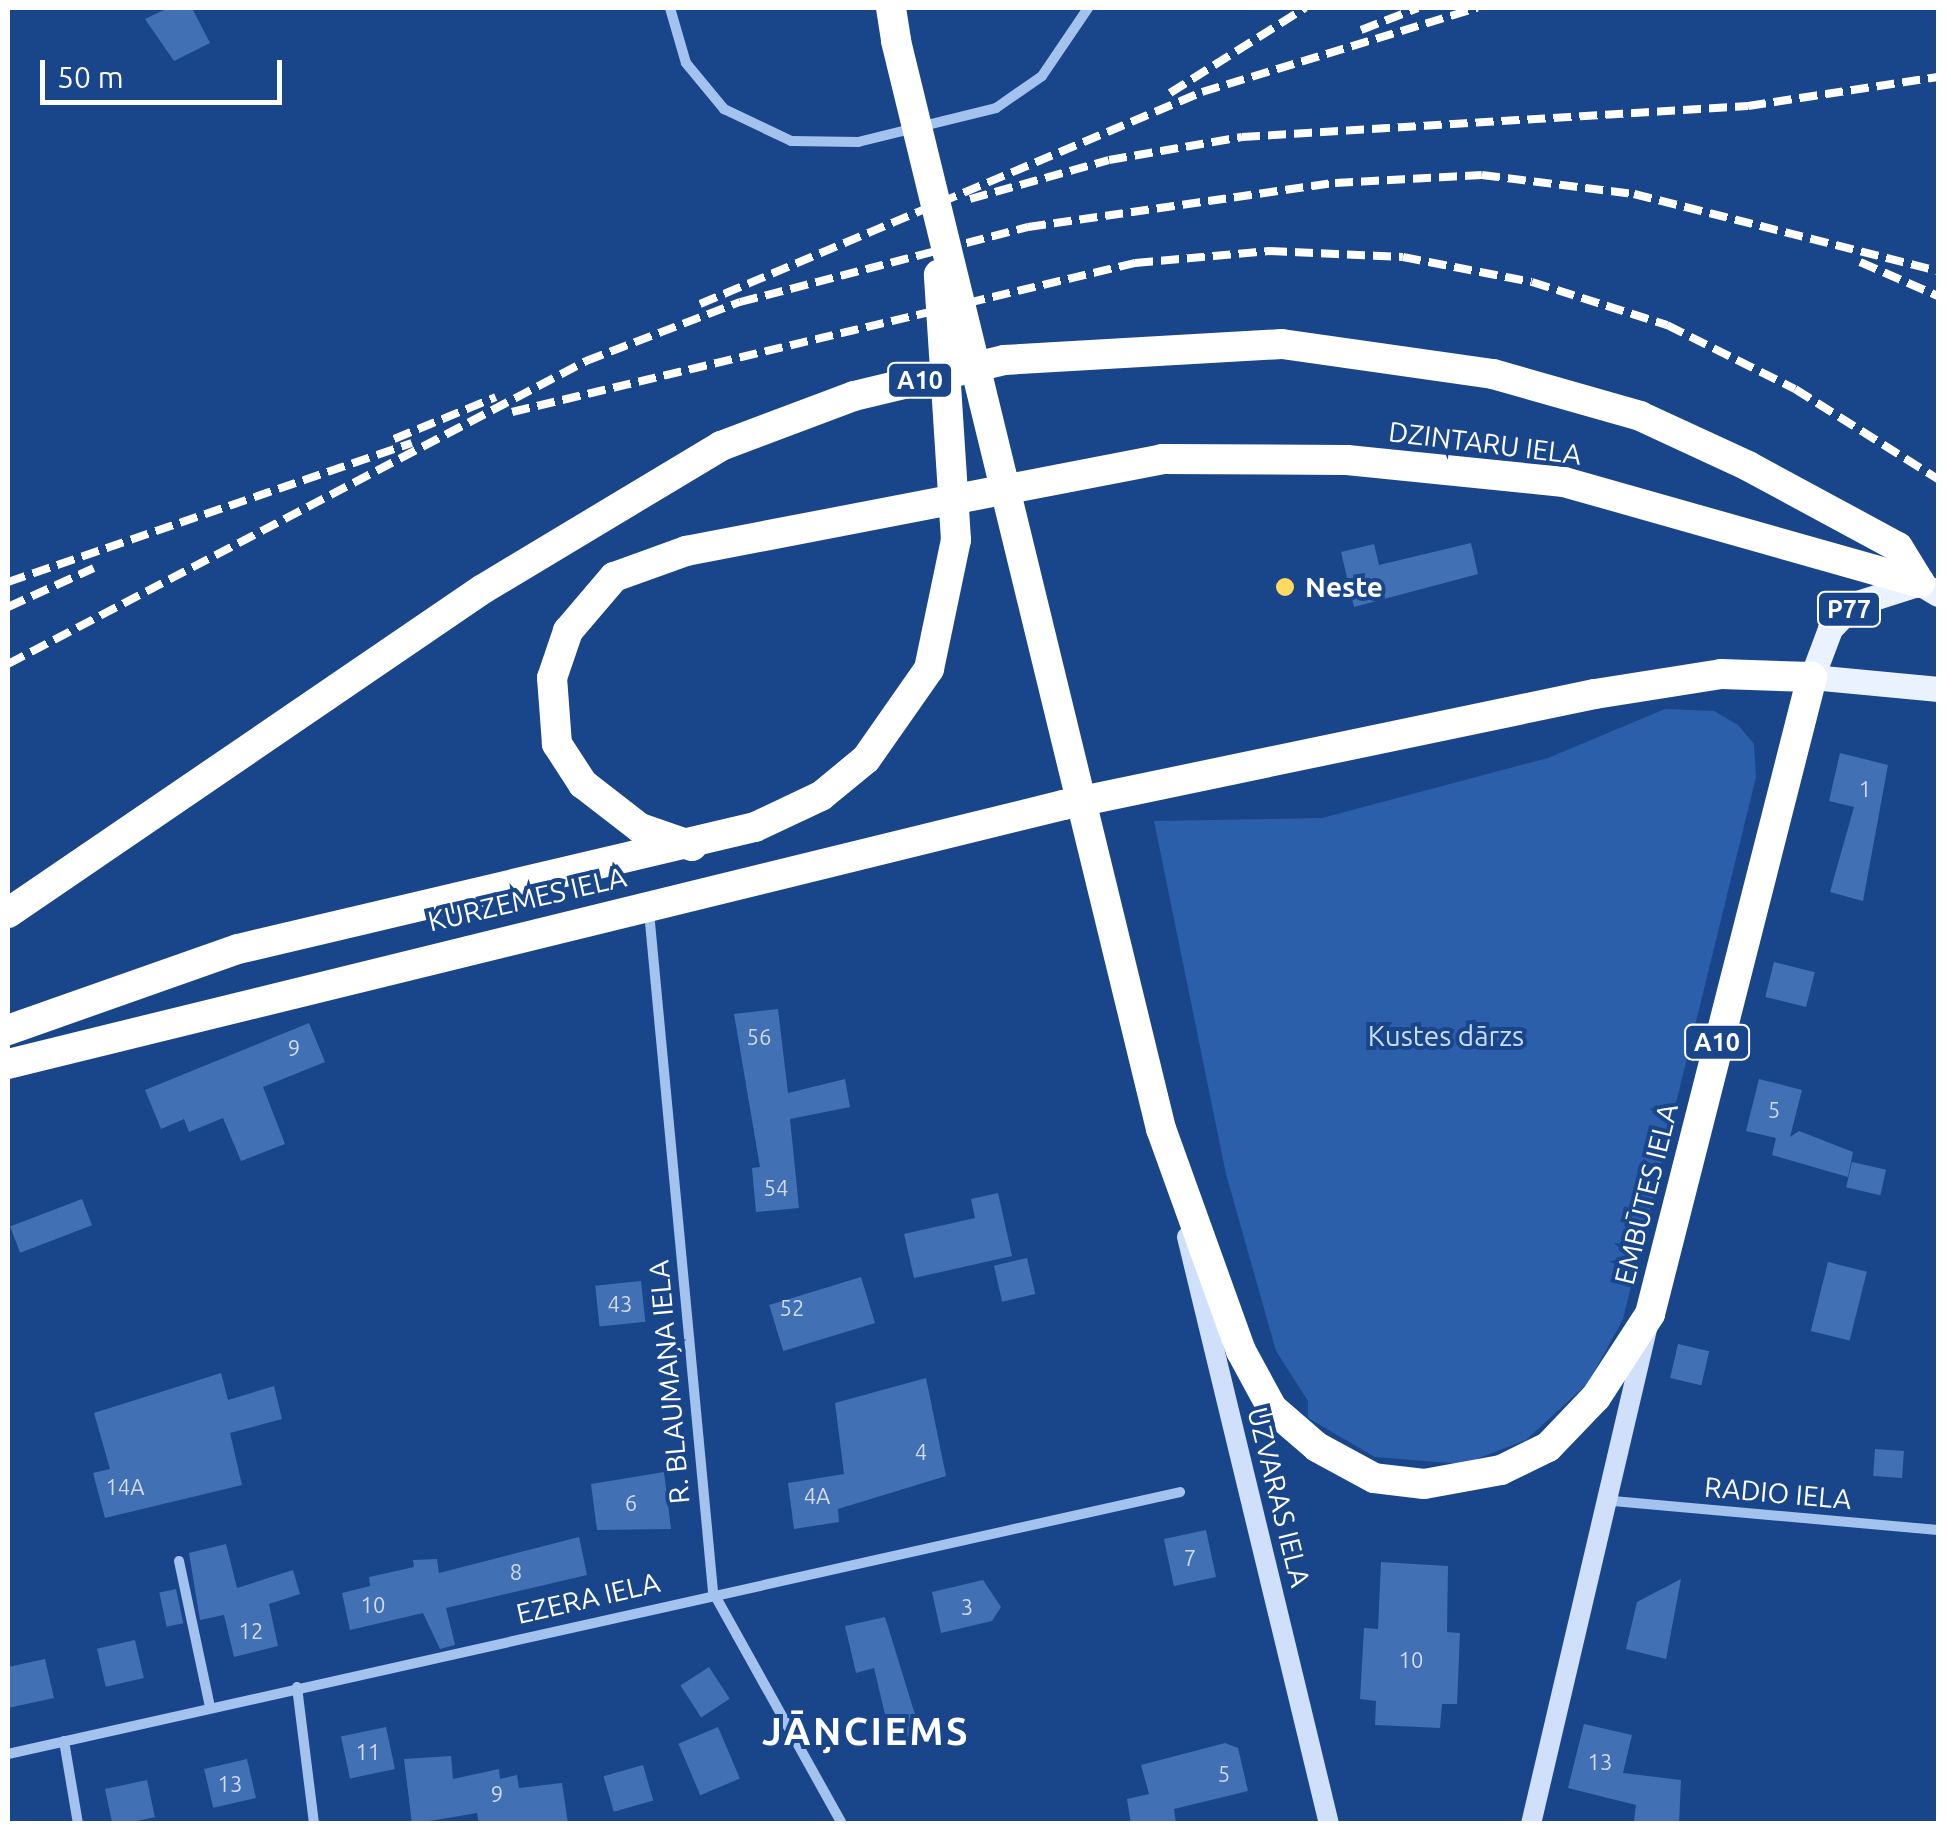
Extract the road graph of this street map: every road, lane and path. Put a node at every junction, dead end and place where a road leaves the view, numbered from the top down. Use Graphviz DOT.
graph roads {
  1 [pos="670,8"];
  2 [pos="892,8"];
  3 [pos="1088,8"];
  4 [pos="934,202"];
  5 [pos="1929,589"];
  6 [pos="1812,678"];
  7 [pos="1938,689"];
  8 [pos="692,846"];
  9 [pos="648,904"];
  10 [pos="8,913"];
  11 [pos="8,1030"];
  12 [pos="8,1064"];
  13 [pos="1174,1185"];
  14 [pos="1650,1314"];
  15 [pos="1180,1492"];
  16 [pos="1613,1500"];
  17 [pos="1938,1530"];
  18 [pos="179,1561"];
  19 [pos="713,1592"];
  20 [pos="297,1687"];
  21 [pos="210,1707"];
  22 [pos="64,1741"];
  23 [pos="8,1754"];
  24 [pos="78,1824"];
  25 [pos="314,1824"];
  26 [pos="842,1824"];
  27 [pos="1329,1824"];
  28 [pos="1531,1824"];
  1 -- 3 [label="street"];
  2 -- 4 [label="highway, A10, bridge"];
  4 -- 8 [label="highway, A10, bridge"];
  4 -- 13 [label="highway, A10, bridge"];
  5 -- 6 [label="main road, EMBŪTES IELA / P77"];
  5 -- 8 [label="highway, DZINTARU IELA"];
  5 -- 10 [label="highway, A10"];
  6 -- 7 [label="main road"];
  6 -- 9 [label="highway, KURZEMES IELA"];
  6 -- 14 [label="highway, EMBŪTES IELA / A10"];
  8 -- 11 [label="highway, A10"];
  9 -- 12 [label="highway, KURZEMES IELA"];
  9 -- 19 [label="street, R. BLAUMAŅA IELA"];
  13 -- 14 [label="highway, A10"];
  13 -- 27 [label="street, UZVARAS IELA"];
  14 -- 16 [label="street, EMBŪTES IELA"];
  15 -- 19 [label="street, EZERA IELA"];
  16 -- 17 [label="street, RADIO IELA"];
  16 -- 28 [label="street, EMBŪTES IELA"];
  18 -- 21 [label="street"];
  19 -- 20 [label="street, EZERA IELA"];
  19 -- 26 [label="street, R. BLAUMAŅA IELA"];
  20 -- 21 [label="street, EZERA IELA"];
  20 -- 25 [label="street"];
  21 -- 22 [label="street, EZERA IELA"];
  22 -- 23 [label="street, EZERA IELA"];
  22 -- 24 [label="street"];
}
